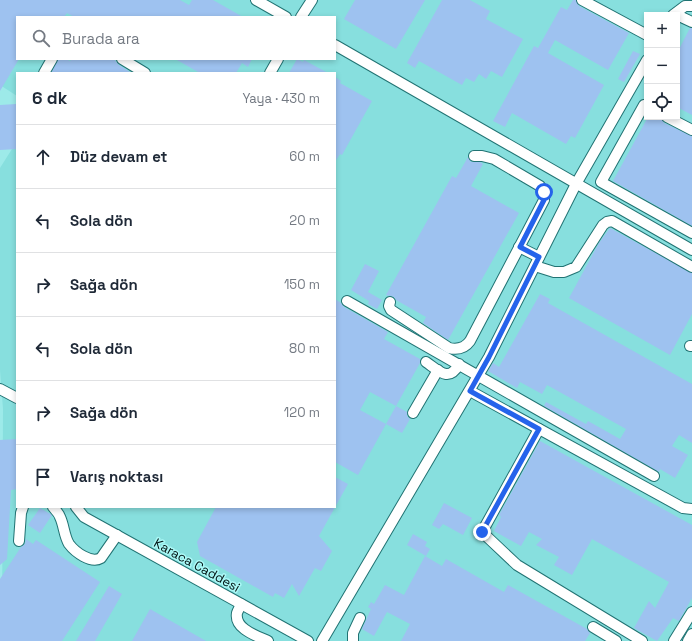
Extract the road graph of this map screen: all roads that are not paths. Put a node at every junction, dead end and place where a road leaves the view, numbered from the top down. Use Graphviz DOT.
graph roads {
  1 [pos="256,0"];
  2 [pos="312,0"];
  3 [pos="582,0"];
  4 [pos="688,4"];
  5 [pos="679,12"];
  6 [pos="284,16"];
  7 [pos="302,16"];
  8 [pos="680,17"];
  9 [pos="692,22"];
  10 [pos="644,33"];
  11 [pos="336,46"];
  12 [pos="51,60"];
  13 [pos="124,60"];
  14 [pos="277,60"];
  15 [pos="644,65"];
  16 [pos="45,72"];
  17 [pos="143,72"];
  18 [pos="271,72"];
  19 [pos="644,105"];
  20 [pos="673,120"];
  21 [pos="692,130"];
  22 [pos="474,156"];
  23 [pos="576,184"];
  24 [pos="692,233"];
  25 [pos="520,247"];
  26 [pos="692,250"];
  27 [pos="537,262"];
  28 [pos="692,267"];
  29 [pos="347,301"];
  30 [pos="390,302"];
  31 [pos="426,362"];
  32 [pos="459,364"];
  33 [pos="438,370"];
  34 [pos="478,375"];
  35 [pos="0,389"];
  36 [pos="470,391"];
  37 [pos="16,397"];
  38 [pos="413,413"];
  39 [pos="539,429"];
  40 [pos="654,476"];
  41 [pos="23,508"];
  42 [pos="54,508"];
  43 [pos="77,508"];
  44 [pos="692,509"];
  45 [pos="117,535"];
  46 [pos="19,541"];
  47 [pos="241,604"];
  48 [pos="692,612"];
  49 [pos="360,618"];
  50 [pos="593,627"];
  51 [pos="692,634"];
  52 [pos="256,638"];
  53 [pos="605,638"];
  54 [pos="268,641"];
  55 [pos="308,641"];
  56 [pos="322,641"];
  57 [pos="353,641"];
  58 [pos="616,641"];
  59 [pos="642,641"];
  60 [pos="674,641"];
  61 [pos="688,641"];
  1 -- 6 [label="street"];
  2 -- 7 [label="street"];
  3 -- 10 [label="street"];
  4 -- 5 [label="street"];
  8 -- 9 [label="street"];
  11 -- 23 [label="street"];
  12 -- 16 [label="street"];
  13 -- 17 [label="street"];
  14 -- 18 [label="street"];
  15 -- 23 [label="street"];
  19 -- 24 [label="street"];
  20 -- 21 [label="street"];
  22 -- 25 [label="street"];
  23 -- 26 [label="street"];
  23 -- 27 [label="street"];
  25 -- 27 [label="street"];
  25 -- 30 [label="street"];
  27 -- 28 [label="street"];
  27 -- 34 [label="street"];
  29 -- 32 [label="street"];
  31 -- 33 [label="street"];
  32 -- 33 [label="street"];
  32 -- 34 [label="street"];
  33 -- 38 [label="street"];
  34 -- 36 [label="street"];
  34 -- 40 [label="street"];
  35 -- 37 [label="street"];
  36 -- 39 [label="street"];
  36 -- 56 [label="street"];
  39 -- 44 [label="street"];
  39 -- 59 [label="street"];
  41 -- 46 [label="street"];
  42 -- 45 [label="street"];
  43 -- 45 [label="street, Karaca Caddesi"];
  45 -- 47 [label="street, Karaca Caddesi"];
  47 -- 52 [label="street"];
  47 -- 55 [label="street, Karaca Caddesi"];
  48 -- 60 [label="street"];
  49 -- 57 [label="street"];
  50 -- 53 [label="street"];
  51 -- 61 [label="street"];
  52 -- 54 [label="street"];
  53 -- 58 [label="street"];
}
